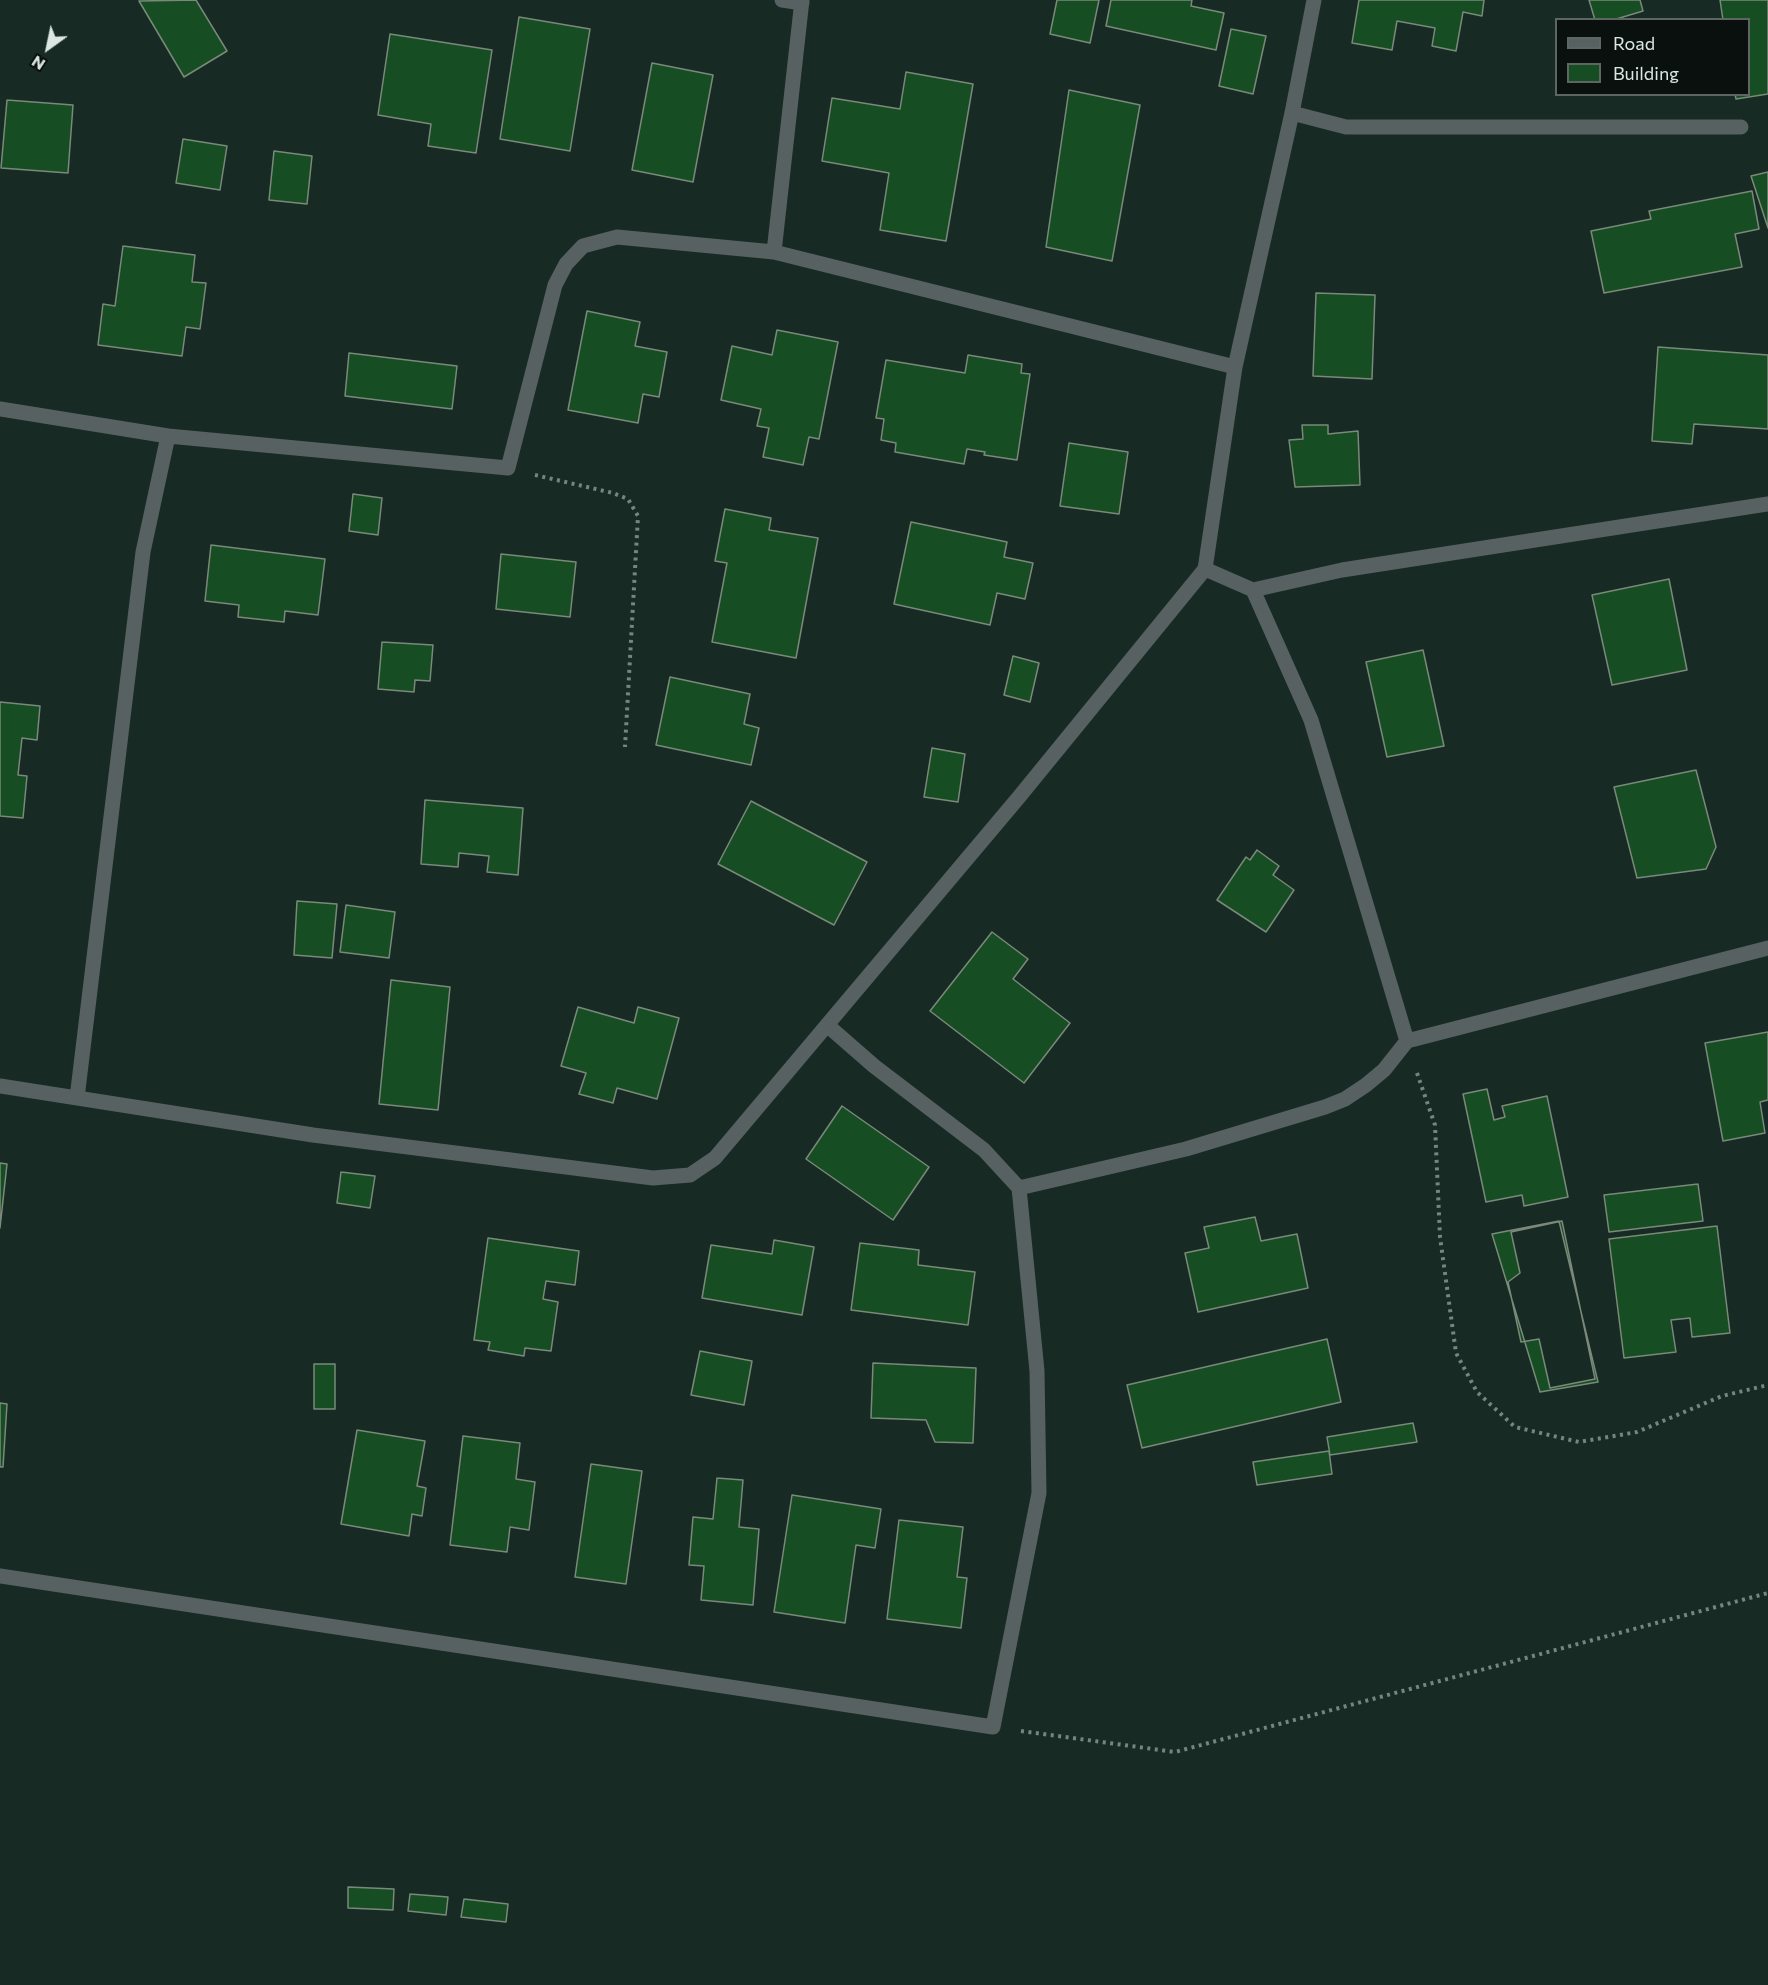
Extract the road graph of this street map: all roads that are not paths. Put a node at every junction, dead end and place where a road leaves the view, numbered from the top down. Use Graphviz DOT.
graph roads {
  1 [pos="782,0"];
  2 [pos="1314,0"];
  3 [pos="802,2"];
  4 [pos="1292,113"];
  5 [pos="1741,127"];
  6 [pos="774,252"];
  7 [pos="1235,367"];
  8 [pos="0,409"];
  9 [pos="168,436"];
  10 [pos="1768,504"];
  11 [pos="1205,570"];
  12 [pos="1253,590"];
  13 [pos="1768,948"];
  14 [pos="827,1025"];
  15 [pos="1407,1041"];
  16 [pos="0,1086"];
  17 [pos="77,1098"];
  18 [pos="1019,1188"];
  19 [pos="0,1576"];
  1 -- 3 [label="street"];
  2 -- 4 [label="street"];
  3 -- 6 [label="street"];
  4 -- 5 [label="street"];
  4 -- 7 [label="street"];
  6 -- 7 [label="street"];
  6 -- 9 [label="street"];
  7 -- 11 [label="street"];
  8 -- 9 [label="street"];
  9 -- 17 [label="street"];
  10 -- 12 [label="street"];
  11 -- 12 [label="street"];
  11 -- 14 [label="street"];
  12 -- 15 [label="street"];
  13 -- 15 [label="street"];
  14 -- 17 [label="street"];
  14 -- 18 [label="street"];
  15 -- 18 [label="street"];
  16 -- 17 [label="street"];
  18 -- 19 [label="street"];
}
